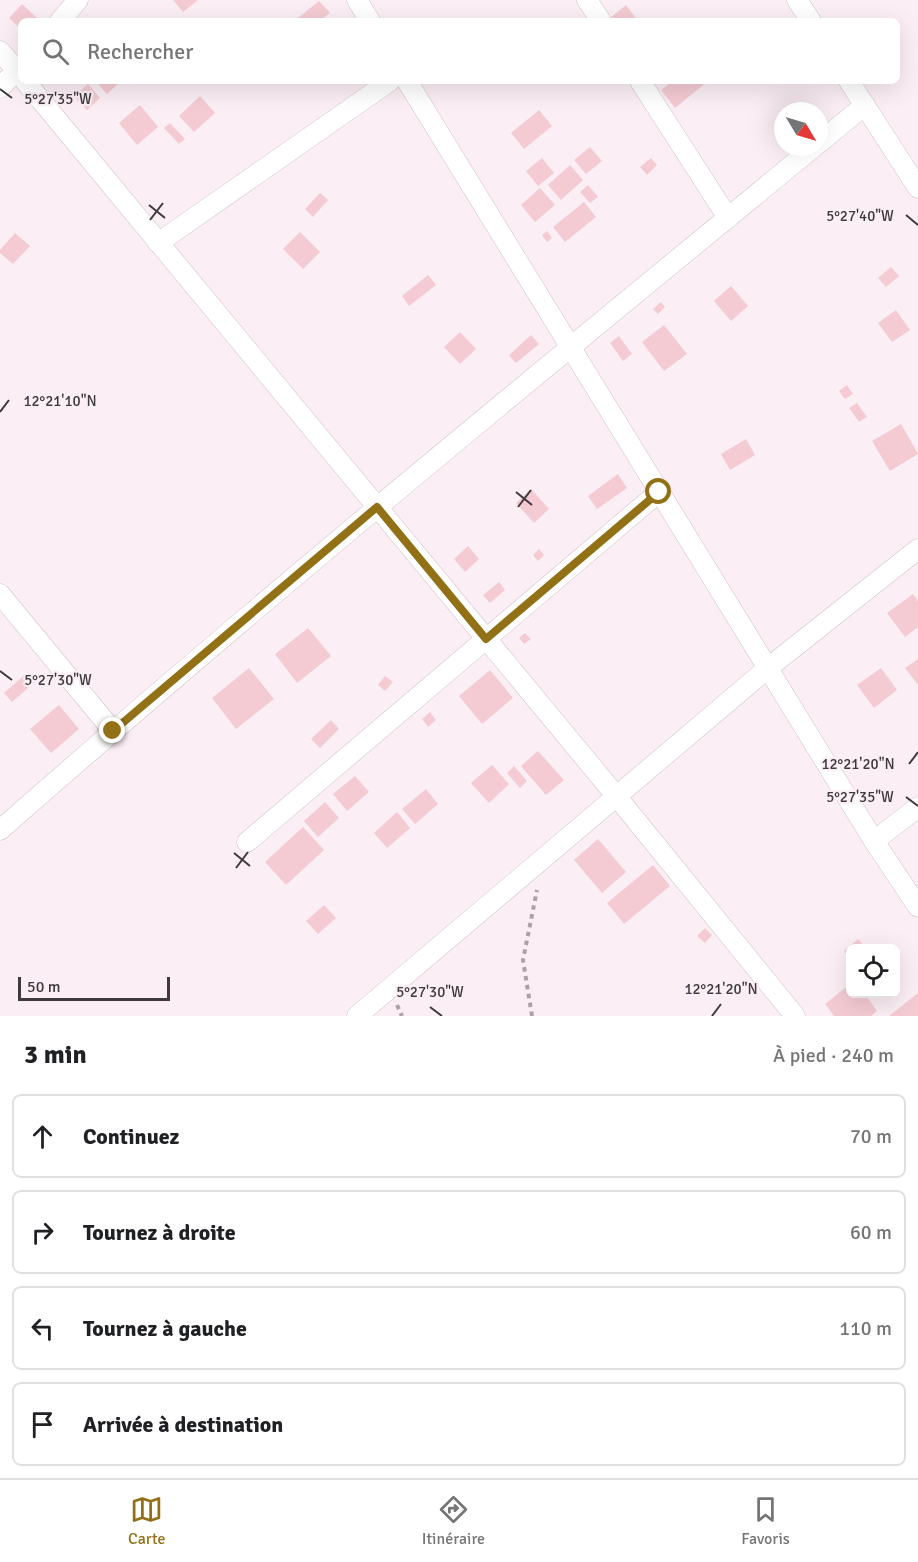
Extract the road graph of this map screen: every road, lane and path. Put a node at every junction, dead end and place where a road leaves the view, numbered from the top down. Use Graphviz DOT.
graph roads {
  1 [pos="78,0"];
  2 [pos="357,0"];
  3 [pos="587,0"];
  4 [pos="797,0"];
  5 [pos="63,18"];
  6 [pos="367,18"];
  7 [pos="599,18"];
  8 [pos="809,18"];
  9 [pos="0,51"];
  10 [pos="18,70"];
  11 [pos="18,75"];
  12 [pos="30,84"];
  13 [pos="386,84"];
  14 [pos="408,84"];
  15 [pos="642,84"];
  16 [pos="851,84"];
  17 [pos="0,88"];
  18 [pos="865,105"];
  19 [pos="828,135"];
  20 [pos="803,156"];
  21 [pos="918,188"];
  22 [pos="728,218"];
  23 [pos="159,243"];
  24 [pos="571,347"];
  25 [pos="659,492"];
  26 [pos="377,507"];
  27 [pos="916,554"];
  28 [pos="0,594"];
  29 [pos="486,639"];
  30 [pos="768,668"];
  31 [pos="113,731"];
  32 [pos="616,797"];
  33 [pos="918,807"];
  34 [pos="0,830"];
  35 [pos="874,841"];
  36 [pos="247,842"];
  37 [pos="538,886"];
  38 [pos="918,907"];
  39 [pos="357,1016"];
  40 [pos="532,1016"];
  41 [pos="795,1016"];
  1 -- 5 [label="street"];
  2 -- 6 [label="street"];
  3 -- 7 [label="street"];
  4 -- 8 [label="street"];
  9 -- 10 [label="street"];
  11 -- 17 [label="street"];
  12 -- 23 [label="street"];
  13 -- 23 [label="street"];
  14 -- 24 [label="street"];
  15 -- 22 [label="street"];
  16 -- 18 [label="street"];
  18 -- 19 [label="street"];
  18 -- 21 [label="street"];
  20 -- 22 [label="street"];
  22 -- 24 [label="street"];
  23 -- 26 [label="street"];
  24 -- 25 [label="street"];
  24 -- 26 [label="street"];
  25 -- 29 [label="street"];
  25 -- 30 [label="street"];
  26 -- 29 [label="street"];
  26 -- 31 [label="street"];
  27 -- 30 [label="street"];
  28 -- 31 [label="street"];
  29 -- 32 [label="street"];
  29 -- 36 [label="street"];
  30 -- 32 [label="street"];
  30 -- 35 [label="street"];
  31 -- 34 [label="street"];
  32 -- 39 [label="street"];
  32 -- 41 [label="street"];
  33 -- 35 [label="street"];
  35 -- 38 [label="street"];
  37 -- 40 [label="path"];
}
